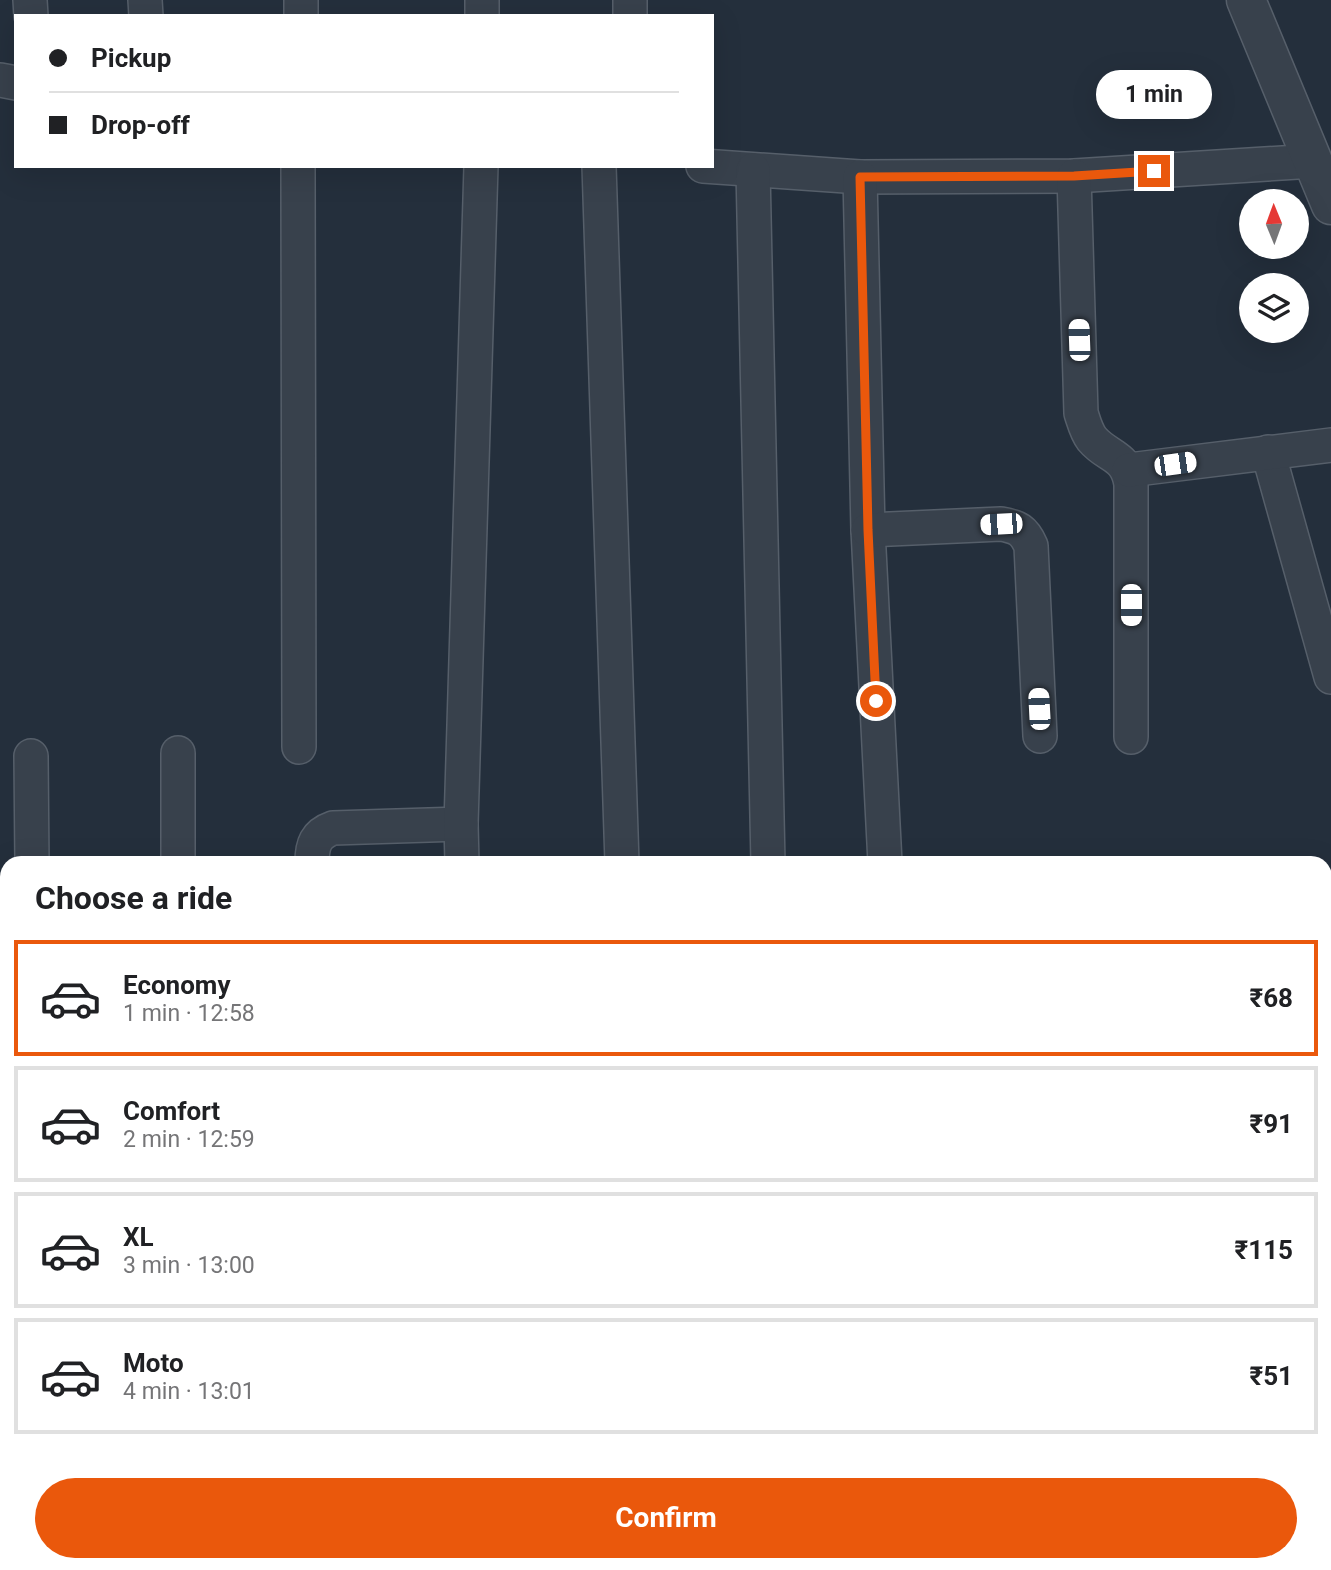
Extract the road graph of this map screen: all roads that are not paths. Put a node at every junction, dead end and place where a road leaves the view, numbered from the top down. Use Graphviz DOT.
graph roads {
  1 [pos="1246,0"];
  2 [pos="714,167"];
  3 [pos="298,168"];
  4 [pos="481,168"];
  5 [pos="599,168"];
  6 [pos="753,170"];
  7 [pos="1074,176"];
  8 [pos="860,177"];
  9 [pos="1325,183"];
  10 [pos="1331,445"];
  11 [pos="1268,452"];
  12 [pos="1129,470"];
  13 [pos="868,530"];
  14 [pos="1331,677"];
  15 [pos="1040,736"];
  16 [pos="1131,737"];
  17 [pos="299,747"];
  18 [pos="178,753"];
  19 [pos="31,756"];
  20 [pos="461,824"];
  21 [pos="32,856"];
  22 [pos="178,856"];
  23 [pos="313,856"];
  24 [pos="462,856"];
  25 [pos="622,856"];
  26 [pos="768,856"];
  27 [pos="885,856"];
  1 -- 9 [label="street"];
  2 -- 6 [label="street"];
  3 -- 17 [label="street"];
  4 -- 20 [label="street"];
  5 -- 25 [label="street"];
  6 -- 8 [label="street"];
  6 -- 26 [label="street"];
  7 -- 8 [label="street"];
  7 -- 9 [label="street"];
  7 -- 12 [label="street"];
  8 -- 13 [label="street"];
  10 -- 11 [label="street"];
  11 -- 12 [label="street"];
  11 -- 14 [label="street"];
  12 -- 16 [label="street"];
  13 -- 15 [label="street"];
  13 -- 27 [label="street"];
  18 -- 22 [label="street"];
  19 -- 21 [label="street"];
  20 -- 23 [label="street"];
  20 -- 24 [label="street"];
}
